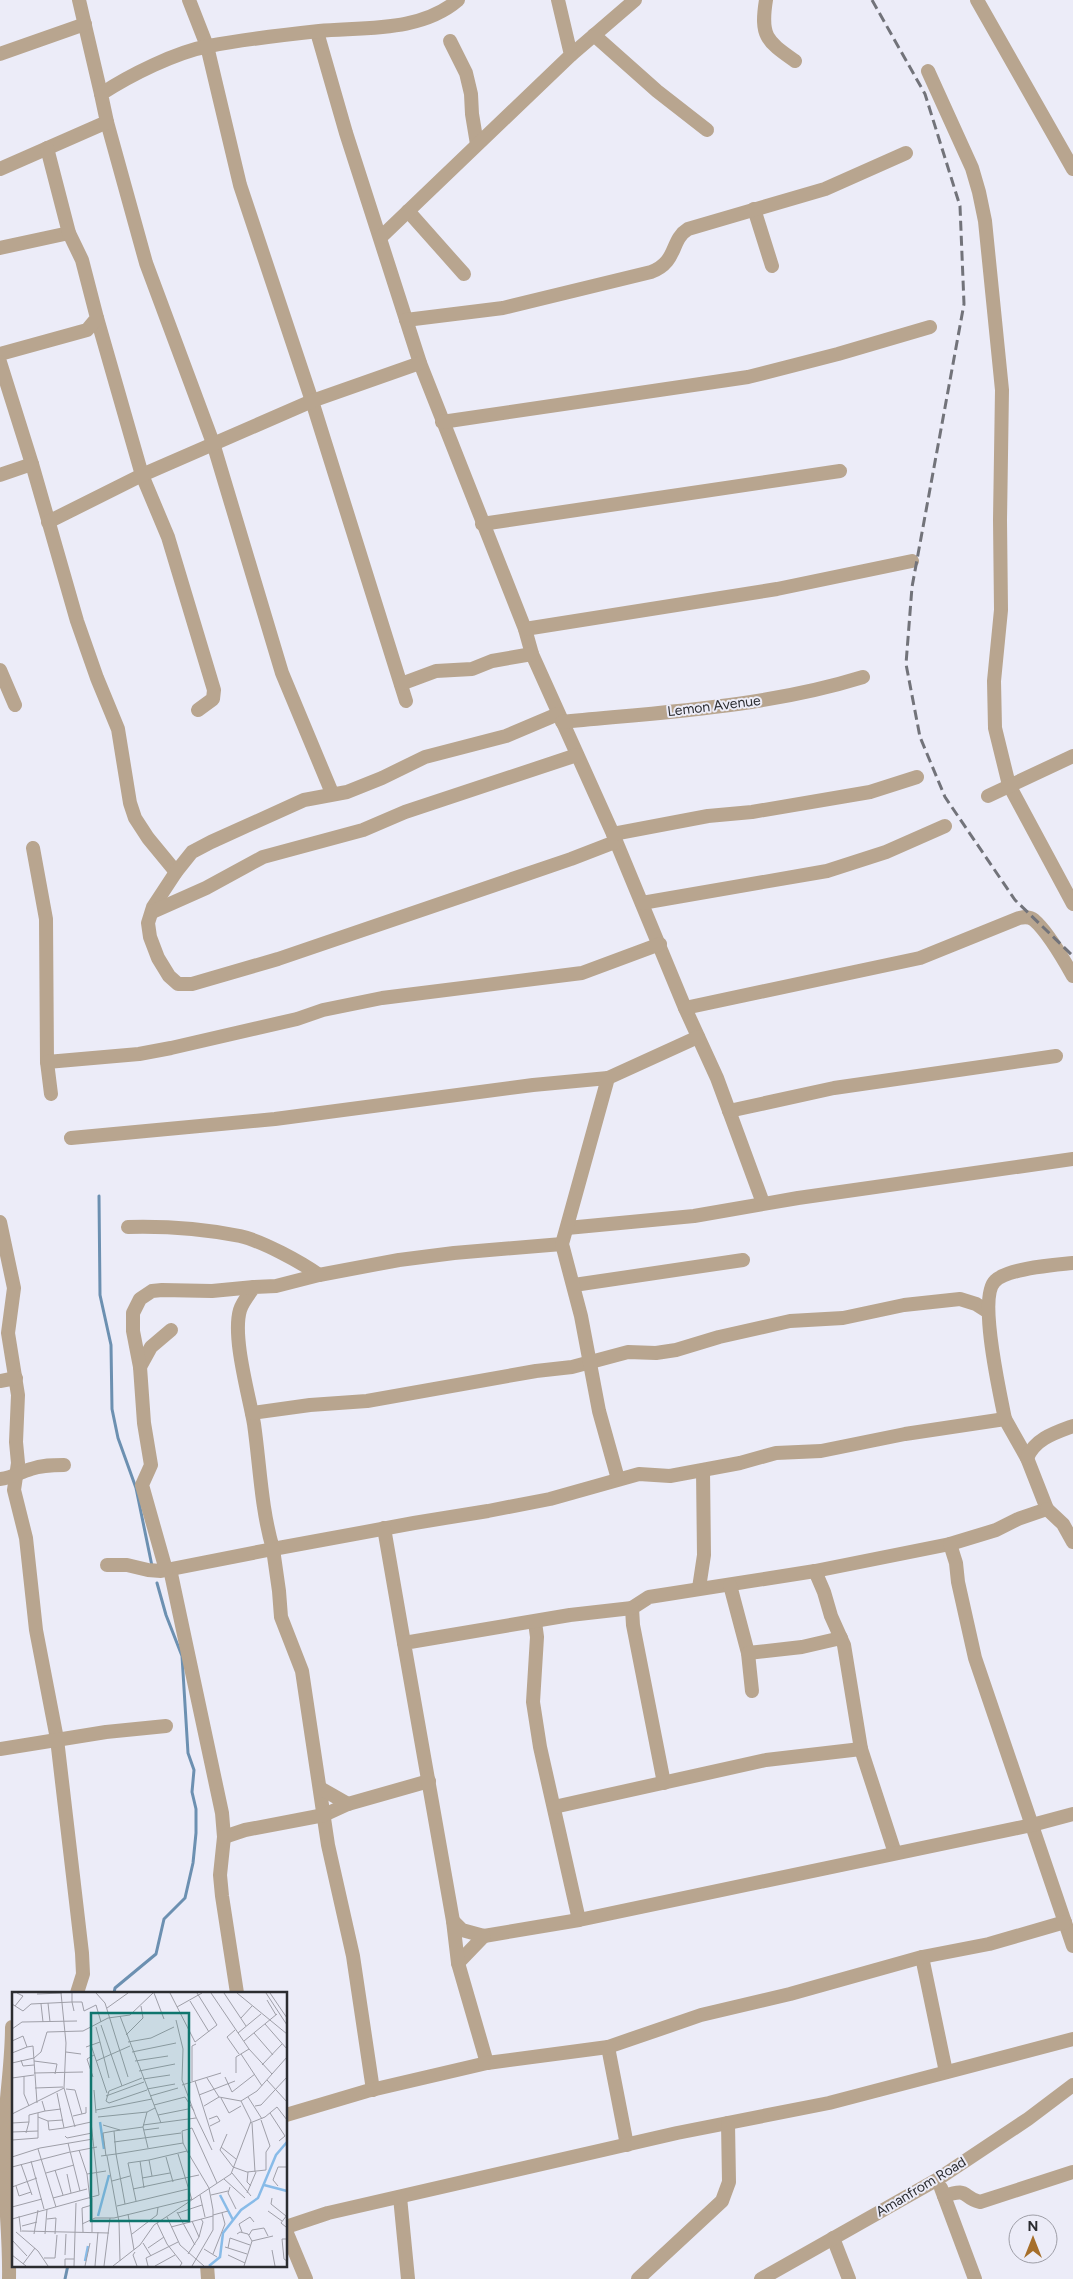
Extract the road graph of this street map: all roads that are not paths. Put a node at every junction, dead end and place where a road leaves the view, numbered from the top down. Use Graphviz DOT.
graph roads {
  1 [pos="79,0"];
  2 [pos="189,0"];
  3 [pos="458,0"];
  4 [pos="558,0"];
  5 [pos="635,0"];
  6 [pos="766,0"];
  7 [pos="976,0"];
  8 [pos="86,24"];
  9 [pos="317,32"];
  10 [pos="594,35"];
  11 [pos="450,41"];
  12 [pos="207,46"];
  13 [pos="0,54"];
  14 [pos="571,55"];
  15 [pos="795,61"];
  16 [pos="928,71"];
  17 [pos="102,94"];
  18 [pos="108,122"];
  19 [pos="707,130"];
  20 [pos="477,144"];
  21 [pos="47,148"];
  22 [pos="906,153"];
  23 [pos="0,169"];
  24 [pos="1073,169"];
  25 [pos="754,210"];
  26 [pos="408,211"];
  27 [pos="69,233"];
  28 [pos="381,237"];
  29 [pos="0,248"];
  30 [pos="772,266"];
  31 [pos="464,274"];
  32 [pos="98,318"];
  33 [pos="406,320"];
  34 [pos="930,327"];
  35 [pos="0,354"];
  36 [pos="0,362"];
  37 [pos="420,363"];
  38 [pos="312,401"];
  39 [pos="442,422"];
  40 [pos="213,443"];
  41 [pos="32,464"];
  42 [pos="840,471"];
  43 [pos="0,475"];
  44 [pos="142,475"];
  45 [pos="48,522"];
  46 [pos="482,524"];
  47 [pos="912,561"];
  48 [pos="525,630"];
  49 [pos="532,654"];
  50 [pos="0,670"];
  51 [pos="863,677"];
  52 [pos="401,684"];
  53 [pos="406,701"];
  54 [pos="15,705"];
  55 [pos="198,710"];
  56 [pos="560,718"];
  57 [pos="577,755"];
  58 [pos="1073,756"];
  59 [pos="918,777"];
  60 [pos="1009,785"];
  61 [pos="332,793"];
  62 [pos="988,796"];
  63 [pos="946,826"];
  64 [pos="614,838"];
  65 [pos="33,848"];
  66 [pos="176,872"];
  67 [pos="642,903"];
  68 [pos="1073,904"];
  69 [pos="152,912"];
  70 [pos="660,944"];
  71 [pos="1073,976"];
  72 [pos="685,1008"];
  73 [pos="698,1036"];
  74 [pos="1056,1056"];
  75 [pos="47,1062"];
  76 [pos="608,1078"];
  77 [pos="51,1094"];
  78 [pos="729,1111"];
  79 [pos="71,1138"];
  80 [pos="1073,1159"];
  81 [pos="763,1203"];
  82 [pos="0,1222"];
  83 [pos="128,1227"];
  84 [pos="567,1228"];
  85 [pos="562,1244"];
  86 [pos="743,1260"];
  87 [pos="1073,1263"];
  88 [pos="319,1275"];
  89 [pos="574,1285"];
  90 [pos="254,1287"];
  91 [pos="990,1287"];
  92 [pos="960,1298"];
  93 [pos="987,1311"];
  94 [pos="5,1313"];
  95 [pos="171,1330"];
  96 [pos="591,1362"];
  97 [pos="140,1367"];
  98 [pos="16,1378"];
  99 [pos="0,1380"];
  100 [pos="252,1413"];
  101 [pos="1005,1419"];
  102 [pos="1073,1426"];
  103 [pos="1026,1451"];
  104 [pos="64,1465"];
  105 [pos="703,1471"];
  106 [pos="17,1476"];
  107 [pos="0,1479"];
  108 [pos="618,1479"];
  109 [pos="1047,1509"];
  110 [pos="384,1528"];
  111 [pos="1073,1542"];
  112 [pos="950,1544"];
  113 [pos="273,1549"];
  114 [pos="107,1565"];
  115 [pos="168,1570"];
  116 [pos="815,1571"];
  117 [pos="730,1585"];
  118 [pos="699,1588"];
  119 [pos="632,1608"];
  120 [pos="535,1622"];
  121 [pos="840,1638"];
  122 [pos="404,1643"];
  123 [pos="748,1653"];
  124 [pos="752,1691"];
  125 [pos="166,1726"];
  126 [pos="57,1739"];
  127 [pos="0,1749"];
  128 [pos="861,1749"];
  129 [pos="429,1781"];
  130 [pos="664,1783"];
  131 [pos="320,1788"];
  132 [pos="348,1804"];
  133 [pos="554,1807"];
  134 [pos="1073,1814"];
  135 [pos="324,1815"];
  136 [pos="1032,1825"];
  137 [pos="224,1837"];
  138 [pos="895,1853"];
  139 [pos="579,1920"];
  140 [pos="453,1921"];
  141 [pos="1065,1922"];
  142 [pos="484,1936"];
  143 [pos="1073,1946"];
  144 [pos="922,1957"];
  145 [pos="458,1963"];
  146 [pos="78,1992"];
  147 [pos="237,1992"];
  148 [pos="8,2028"];
  149 [pos="1073,2039"];
  150 [pos="608,2046"];
  151 [pos="487,2063"];
  152 [pos="946,2072"];
  153 [pos="1073,2085"];
  154 [pos="373,2090"];
  155 [pos="3,2103"];
  156 [pos="288,2114"];
  157 [pos="728,2123"];
  158 [pos="627,2145"];
  159 [pos="1073,2172"];
  160 [pos="938,2179"];
  161 [pos="944,2196"];
  162 [pos="400,2197"];
  163 [pos="288,2228"];
  164 [pos="288,2234"];
  165 [pos="833,2238"];
  166 [pos="207,2266"];
  167 [pos="8,2270"];
  168 [pos="208,2279"];
  169 [pos="306,2279"];
  170 [pos="408,2279"];
  171 [pos="638,2279"];
  172 [pos="762,2279"];
  173 [pos="849,2279"];
  174 [pos="975,2279"];
  1 -- 8 [label="street"];
  2 -- 12 [label="street"];
  3 -- 9 [label="street"];
  4 -- 14 [label="street"];
  5 -- 10 [label="street"];
  6 -- 15 [label="street"];
  7 -- 24 [label="street"];
  8 -- 13 [label="street"];
  8 -- 17 [label="street"];
  9 -- 12 [label="street"];
  9 -- 28 [label="street"];
  10 -- 14 [label="street"];
  10 -- 19 [label="street"];
  11 -- 20 [label="street"];
  12 -- 17 [label="street"];
  12 -- 38 [label="street"];
  14 -- 20 [label="street"];
  16 -- 60 [label="street"];
  17 -- 18 [label="street"];
  18 -- 21 [label="street"];
  18 -- 40 [label="street"];
  20 -- 26 [label="street"];
  21 -- 23 [label="street"];
  21 -- 27 [label="street"];
  22 -- 25 [label="street"];
  25 -- 30 [label="street"];
  25 -- 33 [label="street"];
  26 -- 28 [label="street"];
  26 -- 31 [label="street"];
  27 -- 29 [label="street"];
  27 -- 32 [label="street"];
  28 -- 33 [label="street"];
  32 -- 35 [label="street"];
  32 -- 44 [label="street"];
  33 -- 37 [label="street"];
  34 -- 39 [label="street"];
  36 -- 41 [label="street"];
  37 -- 38 [label="street"];
  37 -- 39 [label="street"];
  38 -- 40 [label="street"];
  38 -- 52 [label="street"];
  39 -- 46 [label="street"];
  40 -- 44 [label="street"];
  40 -- 61 [label="street"];
  41 -- 43 [label="street"];
  41 -- 45 [label="street"];
  42 -- 46 [label="street"];
  44 -- 45 [label="street"];
  44 -- 55 [label="street"];
  45 -- 66 [label="street"];
  46 -- 48 [label="street"];
  47 -- 48 [label="street"];
  48 -- 49 [label="street"];
  49 -- 52 [label="street"];
  49 -- 56 [label="street"];
  50 -- 54 [label="street"];
  51 -- 56 [label="street, Lemon Avenue"];
  52 -- 53 [label="street"];
  56 -- 57 [label="street"];
  56 -- 61 [label="street, Lemon Avenue"];
  57 -- 64 [label="street"];
  57 -- 69 [label="street"];
  58 -- 60 [label="street"];
  59 -- 64 [label="street"];
  60 -- 62 [label="street"];
  60 -- 68 [label="street"];
  61 -- 66 [label="street, Lemon Avenue"];
  63 -- 67 [label="street"];
  64 -- 67 [label="street"];
  64 -- 69 [label="street"];
  65 -- 75 [label="street"];
  66 -- 69 [label="street, Lemon Avenue"];
  67 -- 70 [label="street"];
  70 -- 72 [label="street"];
  70 -- 75 [label="street"];
  71 -- 72 [label="street"];
  72 -- 73 [label="street"];
  73 -- 76 [label="street"];
  73 -- 78 [label="street"];
  74 -- 78 [label="street"];
  75 -- 77 [label="street"];
  76 -- 79 [label="street"];
  76 -- 84 [label="street"];
  78 -- 81 [label="street"];
  80 -- 81 [label="street"];
  81 -- 84 [label="street"];
  82 -- 94 [label="street"];
  83 -- 88 [label="street"];
  84 -- 85 [label="street"];
  85 -- 88 [label="street"];
  85 -- 89 [label="street"];
  86 -- 89 [label="street"];
  87 -- 91 [label="street"];
  88 -- 90 [label="street"];
  89 -- 96 [label="street"];
  90 -- 97 [label="street"];
  90 -- 100 [label="street"];
  91 -- 92 [label="street"];
  91 -- 93 [label="street"];
  92 -- 93 [label="street"];
  92 -- 96 [label="street"];
  93 -- 101 [label="street"];
  94 -- 98 [label="street"];
  95 -- 97 [label="street"];
  96 -- 100 [label="street"];
  96 -- 108 [label="street"];
  97 -- 115 [label="street"];
  98 -- 99 [label="street"];
  98 -- 106 [label="street"];
  100 -- 113 [label="street"];
  101 -- 103 [label="street"];
  101 -- 105 [label="street"];
  102 -- 103 [label="street"];
  103 -- 109 [label="street"];
  104 -- 106 [label="street"];
  105 -- 108 [label="street"];
  105 -- 118 [label="street"];
  106 -- 107 [label="street"];
  106 -- 126 [label="street"];
  108 -- 110 [label="street"];
  109 -- 111 [label="street"];
  109 -- 112 [label="street"];
  110 -- 113 [label="street"];
  110 -- 122 [label="street"];
  112 -- 116 [label="street"];
  112 -- 136 [label="street"];
  113 -- 115 [label="street"];
  113 -- 131 [label="street"];
  114 -- 115 [label="street"];
  115 -- 137 [label="street"];
  116 -- 117 [label="street"];
  116 -- 121 [label="street"];
  117 -- 118 [label="street"];
  117 -- 123 [label="street"];
  118 -- 119 [label="street"];
  119 -- 120 [label="street"];
  119 -- 130 [label="street"];
  120 -- 122 [label="street"];
  120 -- 133 [label="street"];
  121 -- 123 [label="street"];
  121 -- 128 [label="street"];
  122 -- 129 [label="street"];
  123 -- 124 [label="street"];
  125 -- 126 [label="street"];
  126 -- 127 [label="street"];
  126 -- 146 [label="street"];
  128 -- 130 [label="street"];
  128 -- 138 [label="street"];
  129 -- 132 [label="street"];
  129 -- 140 [label="street"];
  130 -- 133 [label="street"];
  131 -- 132 [label="street"];
  131 -- 135 [label="street"];
  132 -- 135 [label="street"];
  133 -- 139 [label="street"];
  134 -- 136 [label="street"];
  135 -- 137 [label="street"];
  135 -- 154 [label="street"];
  136 -- 138 [label="street"];
  136 -- 141 [label="street"];
  137 -- 147 [label="street"];
  138 -- 139 [label="street"];
  139 -- 142 [label="street"];
  140 -- 142 [label="street"];
  140 -- 145 [label="street"];
  141 -- 143 [label="street"];
  141 -- 144 [label="street"];
  142 -- 145 [label="street"];
  144 -- 150 [label="street"];
  144 -- 152 [label="street"];
  145 -- 151 [label="street"];
  148 -- 155 [label="street"];
  149 -- 152 [label="street"];
  150 -- 151 [label="street"];
  150 -- 158 [label="street"];
  151 -- 154 [label="street"];
  152 -- 157 [label="street"];
  153 -- 160 [label="street, Amanfrom Road"];
  154 -- 156 [label="street"];
  155 -- 167 [label="street"];
  157 -- 158 [label="street"];
  157 -- 171 [label="street"];
  158 -- 162 [label="street"];
  159 -- 161 [label="street"];
  160 -- 161 [label="street"];
  160 -- 165 [label="street, Amanfrom Road"];
  161 -- 174 [label="street"];
  162 -- 163 [label="street"];
  162 -- 170 [label="street"];
  164 -- 169 [label="street"];
  165 -- 172 [label="street, Amanfrom Road"];
  165 -- 173 [label="street"];
  166 -- 168 [label="street"];
}
